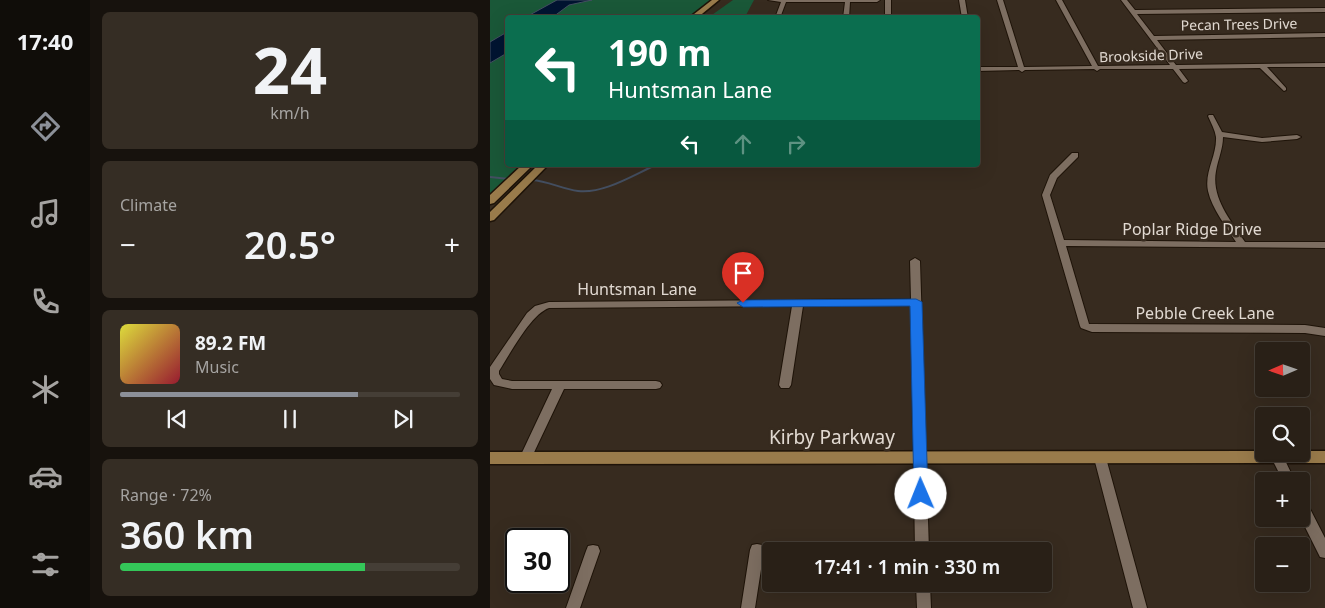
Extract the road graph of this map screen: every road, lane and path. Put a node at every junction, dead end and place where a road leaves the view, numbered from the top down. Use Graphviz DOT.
graph roads {
  1 [pos="771,0"];
  2 [pos="871,0"];
  3 [pos="877,0"];
  4 [pos="888,0"];
  5 [pos="962,0"];
  6 [pos="1000,0"];
  7 [pos="1059,0"];
  8 [pos="1124,0"];
  9 [pos="784,1"];
  10 [pos="812,1"];
  11 [pos="848,1"];
  12 [pos="719,2"];
  13 [pos="1325,10"];
  14 [pos="1133,12"];
  15 [pos="697,15"];
  16 [pos="707,15"];
  17 [pos="779,15"];
  18 [pos="846,15"];
  19 [pos="888,15"];
  20 [pos="964,15"];
  21 [pos="1325,35"];
  22 [pos="1153,38"];
  23 [pos="1261,65"];
  24 [pos="1325,65"];
  25 [pos="1174,66"];
  26 [pos="980,69"];
  27 [pos="1097,69"];
  28 [pos="1022,70"];
  29 [pos="1185,81"];
  30 [pos="1284,89"];
  31 [pos="1211,116"];
  32 [pos="1220,134"];
  33 [pos="1297,137"];
  34 [pos="1076,155"];
  35 [pos="526,167"];
  36 [pos="541,167"];
  37 [pos="490,201"];
  38 [pos="490,218"];
  39 [pos="1060,243"];
  40 [pos="1242,244"];
  41 [pos="1325,246"];
  42 [pos="915,261"];
  43 [pos="916,302"];
  44 [pos="798,303"];
  45 [pos="1325,332"];
  46 [pos="784,384"];
  47 [pos="560,385"];
  48 [pos="656,385"];
  49 [pos="920,456"];
  50 [pos="1255,457"];
  51 [pos="1310,457"];
  52 [pos="1325,457"];
  53 [pos="490,458"];
  54 [pos="1100,458"];
  55 [pos="524,459"];
  56 [pos="1310,523"];
  57 [pos="922,542"];
  58 [pos="757,550"];
  59 [pos="593,551"];
  60 [pos="1325,552"];
  61 [pos="923,592"];
  62 [pos="573,608"];
  63 [pos="748,608"];
  64 [pos="924,608"];
  65 [pos="1140,608"];
  1 -- 9 [label="street"];
  2 -- 3 [label="street"];
  2 -- 11 [label="street"];
  4 -- 19 [label="street"];
  5 -- 20 [label="street"];
  6 -- 28 [label="street"];
  7 -- 27 [label="street"];
  8 -- 14 [label="street"];
  9 -- 10 [label="street"];
  9 -- 17 [label="street"];
  10 -- 11 [label="street"];
  11 -- 18 [label="street"];
  12 -- 15 [label="main road"];
  12 -- 16 [label="main road"];
  13 -- 14 [label="street"];
  14 -- 22 [label="street"];
  21 -- 22 [label="street, Pecan Trees Drive"];
  22 -- 25 [label="street"];
  23 -- 24 [label="street, Brookside Drive"];
  23 -- 25 [label="street, Brookside Drive"];
  23 -- 30 [label="street"];
  25 -- 27 [label="street, Brookside Drive"];
  25 -- 29 [label="street"];
  26 -- 28 [label="street, Brookside Drive"];
  27 -- 28 [label="street, Brookside Drive"];
  31 -- 32 [label="street"];
  32 -- 33 [label="street"];
  32 -- 40 [label="street"];
  34 -- 39 [label="street"];
  35 -- 37 [label="main road"];
  36 -- 38 [label="main road"];
  39 -- 40 [label="street, Poplar Ridge Drive"];
  39 -- 45 [label="street, Pebble Creek Lane"];
  40 -- 41 [label="street, Poplar Ridge Drive"];
  42 -- 43 [label="street"];
  43 -- 44 [label="street, Huntsman Lane"];
  43 -- 49 [label="street"];
  44 -- 46 [label="street"];
  44 -- 47 [label="street, Huntsman Lane"];
  47 -- 48 [label="street"];
  47 -- 55 [label="street"];
  49 -- 54 [label="main road, Kirby Parkway"];
  49 -- 55 [label="main road, Kirby Parkway"];
  49 -- 57 [label="street"];
  50 -- 54 [label="main road, Kirby Parkway"];
  51 -- 52 [label="main road, Kirby Parkway"];
  53 -- 55 [label="main road, Kirby Parkway"];
  54 -- 65 [label="street"];
  56 -- 60 [label="street"];
  58 -- 63 [label="street"];
  59 -- 62 [label="street"];
  61 -- 64 [label="street"];
}
